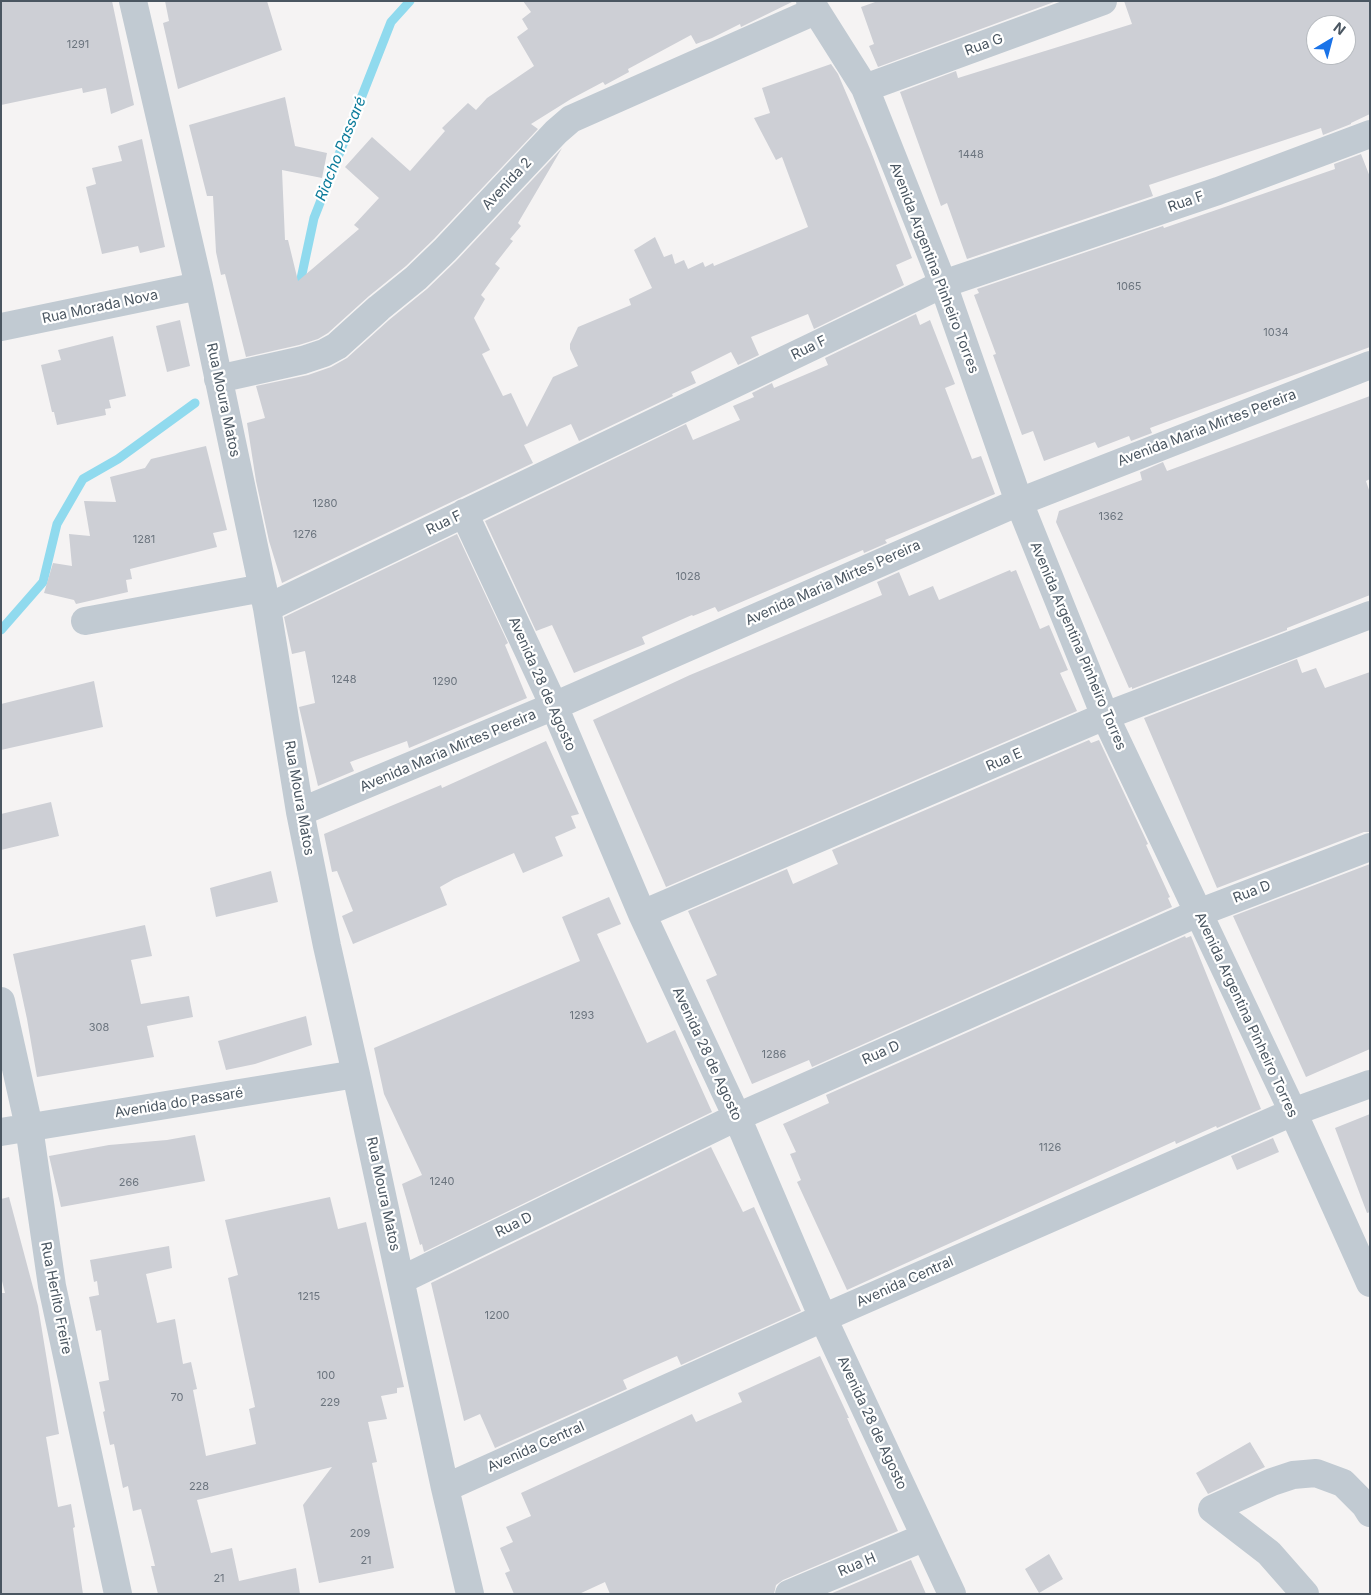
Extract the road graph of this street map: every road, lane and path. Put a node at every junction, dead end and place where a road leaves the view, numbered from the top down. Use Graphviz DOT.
graph roads {
  1 [pos="133,1"];
  2 [pos="1103,1"];
  3 [pos="812,6"];
  4 [pos="865,88"];
  5 [pos="1370,134"];
  6 [pos="943,284"];
  7 [pos="199,286"];
  8 [pos="1,327"];
  9 [pos="1370,365"];
  10 [pos="218,379"];
  11 [pos="1019,502"];
  12 [pos="464,513"];
  13 [pos="265,598"];
  14 [pos="1370,615"];
  15 [pos="85,621"];
  16 [pos="554,706"];
  17 [pos="1106,716"];
  18 [pos="300,812"];
  19 [pos="1370,847"];
  20 [pos="1198,912"];
  21 [pos="642,914"];
  22 [pos="1,1001"];
  23 [pos="356,1074"];
  24 [pos="1370,1084"];
  25 [pos="1293,1112"];
  26 [pos="737,1117"];
  27 [pos="29,1128"];
  28 [pos="1,1132"];
  29 [pos="401,1280"];
  30 [pos="1370,1283"];
  31 [pos="823,1318"];
  32 [pos="445,1488"];
  33 [pos="1370,1513"];
  34 [pos="925,1537"];
  35 [pos="118,1594"];
  36 [pos="470,1594"];
  37 [pos="789,1594"];
  38 [pos="952,1594"];
  39 [pos="1305,1594"];
  1 -- 7 [label="street, Rua Moura Matos"];
  2 -- 4 [label="street, Rua G"];
  3 -- 4 [label="street, Avenida Argentina Pinheiro Torres"];
  3 -- 10 [label="street, Avenida 2"];
  4 -- 6 [label="street, Avenida Argentina Pinheiro Torres"];
  5 -- 6 [label="street, Rua F"];
  6 -- 11 [label="street, Avenida Argentina Pinheiro Torres"];
  6 -- 12 [label="street, Rua F"];
  7 -- 8 [label="street, Rua Morada Nova"];
  7 -- 10 [label="street, Rua Moura Matos"];
  9 -- 11 [label="street, Avenida Maria Mirtes Pereira"];
  10 -- 13 [label="street, Rua Moura Matos"];
  11 -- 16 [label="street, Avenida Maria Mirtes Pereira"];
  11 -- 17 [label="street, Avenida Argentina Pinheiro Torres"];
  12 -- 13 [label="street, Rua F"];
  12 -- 16 [label="street, Avenida 28 de Agosto"];
  13 -- 15 [label="street, Rua F"];
  13 -- 18 [label="street, Rua Moura Matos"];
  14 -- 17 [label="street, Rua E"];
  16 -- 18 [label="street, Avenida Maria Mirtes Pereira"];
  16 -- 21 [label="street, Avenida 28 de Agosto"];
  17 -- 20 [label="street, Avenida Argentina Pinheiro Torres"];
  17 -- 21 [label="street, Rua E"];
  18 -- 23 [label="street, Rua Moura Matos"];
  19 -- 20 [label="street, Rua D"];
  20 -- 25 [label="street, Avenida Argentina Pinheiro Torres"];
  20 -- 26 [label="street, Rua D"];
  21 -- 26 [label="street, Avenida 28 de Agosto"];
  22 -- 27 [label="street, Rua Herlito Freire"];
  23 -- 27 [label="street, Avenida do Passaré"];
  23 -- 29 [label="street, Rua Moura Matos"];
  24 -- 25 [label="street, Avenida Central"];
  25 -- 30 [label="street, Avenida Argentina Pinheiro Torres"];
  25 -- 31 [label="street, Avenida Central"];
  26 -- 29 [label="street, Rua D"];
  26 -- 31 [label="street, Avenida 28 de Agosto"];
  27 -- 28 [label="street, Avenida do Passaré"];
  27 -- 35 [label="street, Rua Herlito Freire"];
  29 -- 32 [label="street, Rua Moura Matos"];
  31 -- 32 [label="street, Avenida Central"];
  31 -- 34 [label="street, Avenida 28 de Agosto"];
  32 -- 36 [label="street, Rua Moura Matos"];
  33 -- 39 [label="street"];
  34 -- 37 [label="street, Rua H"];
  34 -- 38 [label="street, Avenida 28 de Agosto"];
}
